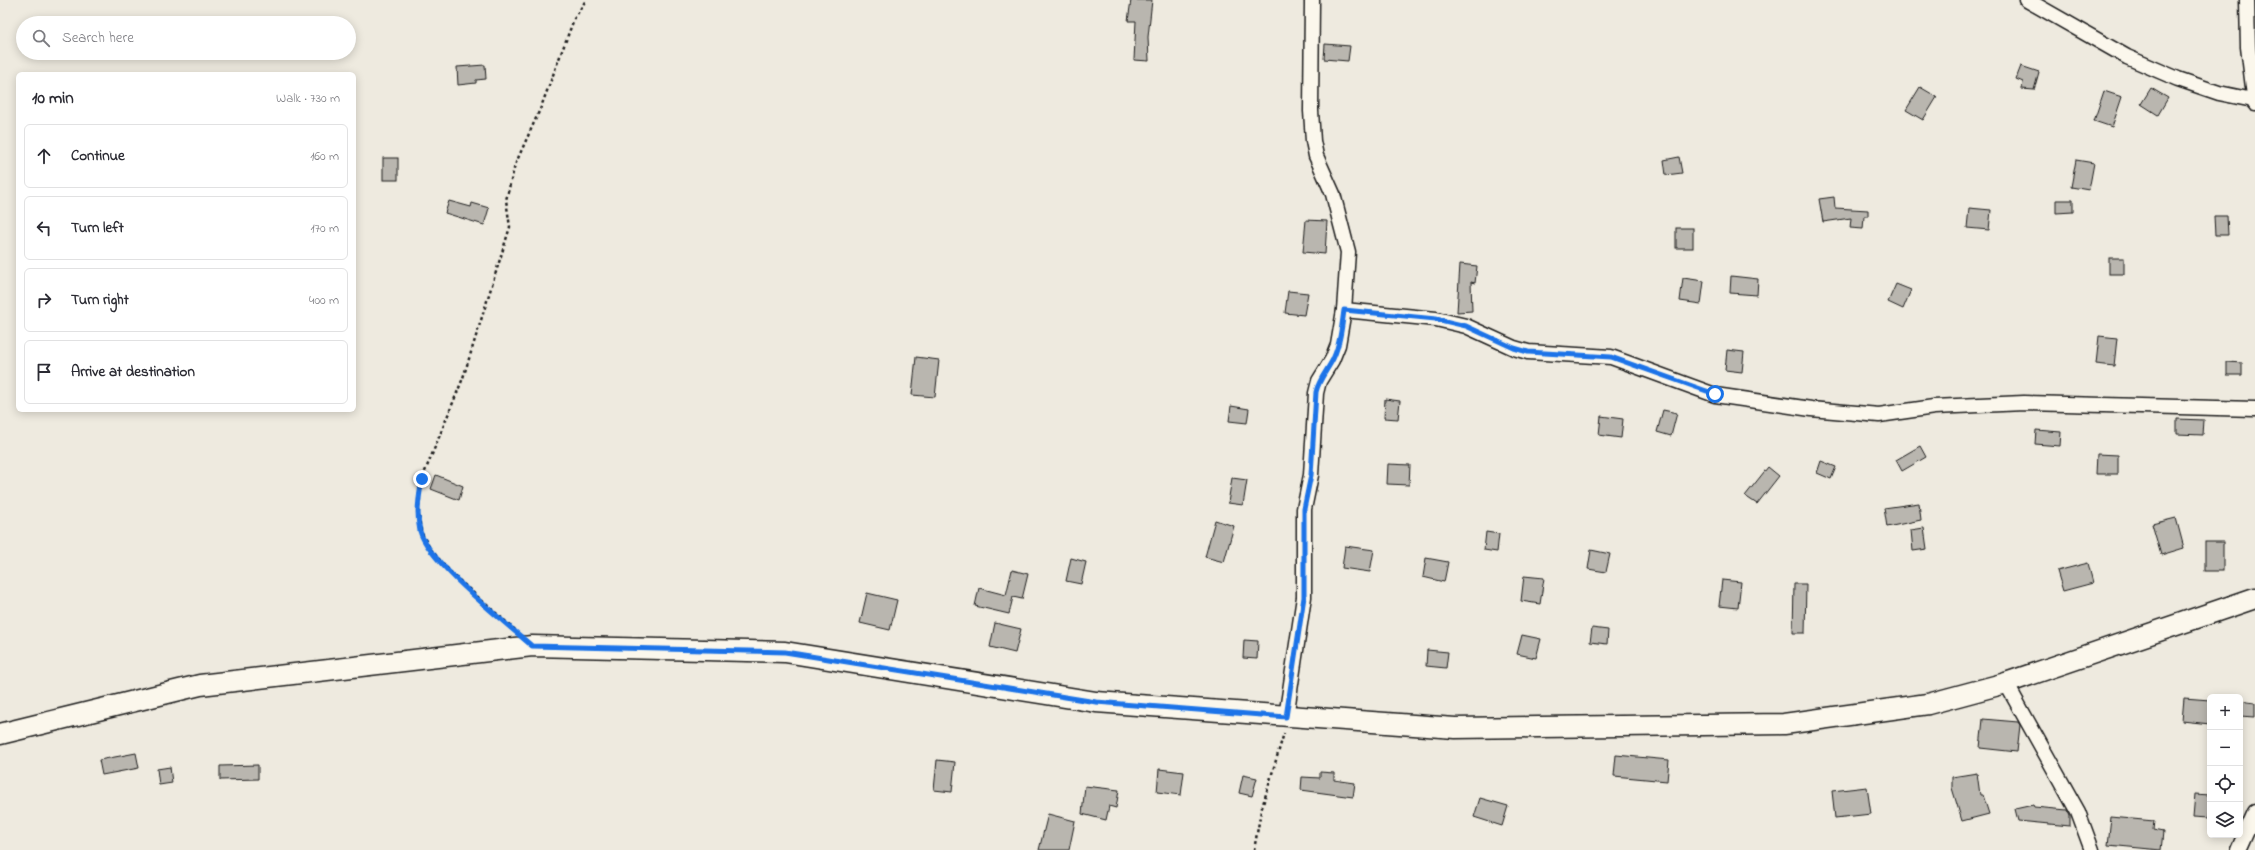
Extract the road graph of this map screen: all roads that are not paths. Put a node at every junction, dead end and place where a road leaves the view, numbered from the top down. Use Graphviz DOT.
graph roads {
  1 [pos="1312,0"];
  2 [pos="2027,0"];
  3 [pos="2247,0"];
  4 [pos="2254,102"];
  5 [pos="1344,310"];
  6 [pos="2255,409"];
  7 [pos="2255,598"];
  8 [pos="2006,682"];
  9 [pos="1286,717"];
  10 [pos="0,734"];
  11 [pos="2255,812"];
  12 [pos="2092,850"];
  13 [pos="2238,850"];
  1 -- 5 [label="street"];
  2 -- 4 [label="street"];
  3 -- 4 [label="street"];
  5 -- 6 [label="street"];
  5 -- 9 [label="street"];
  7 -- 8 [label="street"];
  8 -- 9 [label="street"];
  8 -- 12 [label="street"];
  9 -- 10 [label="street"];
  11 -- 13 [label="street"];
}
